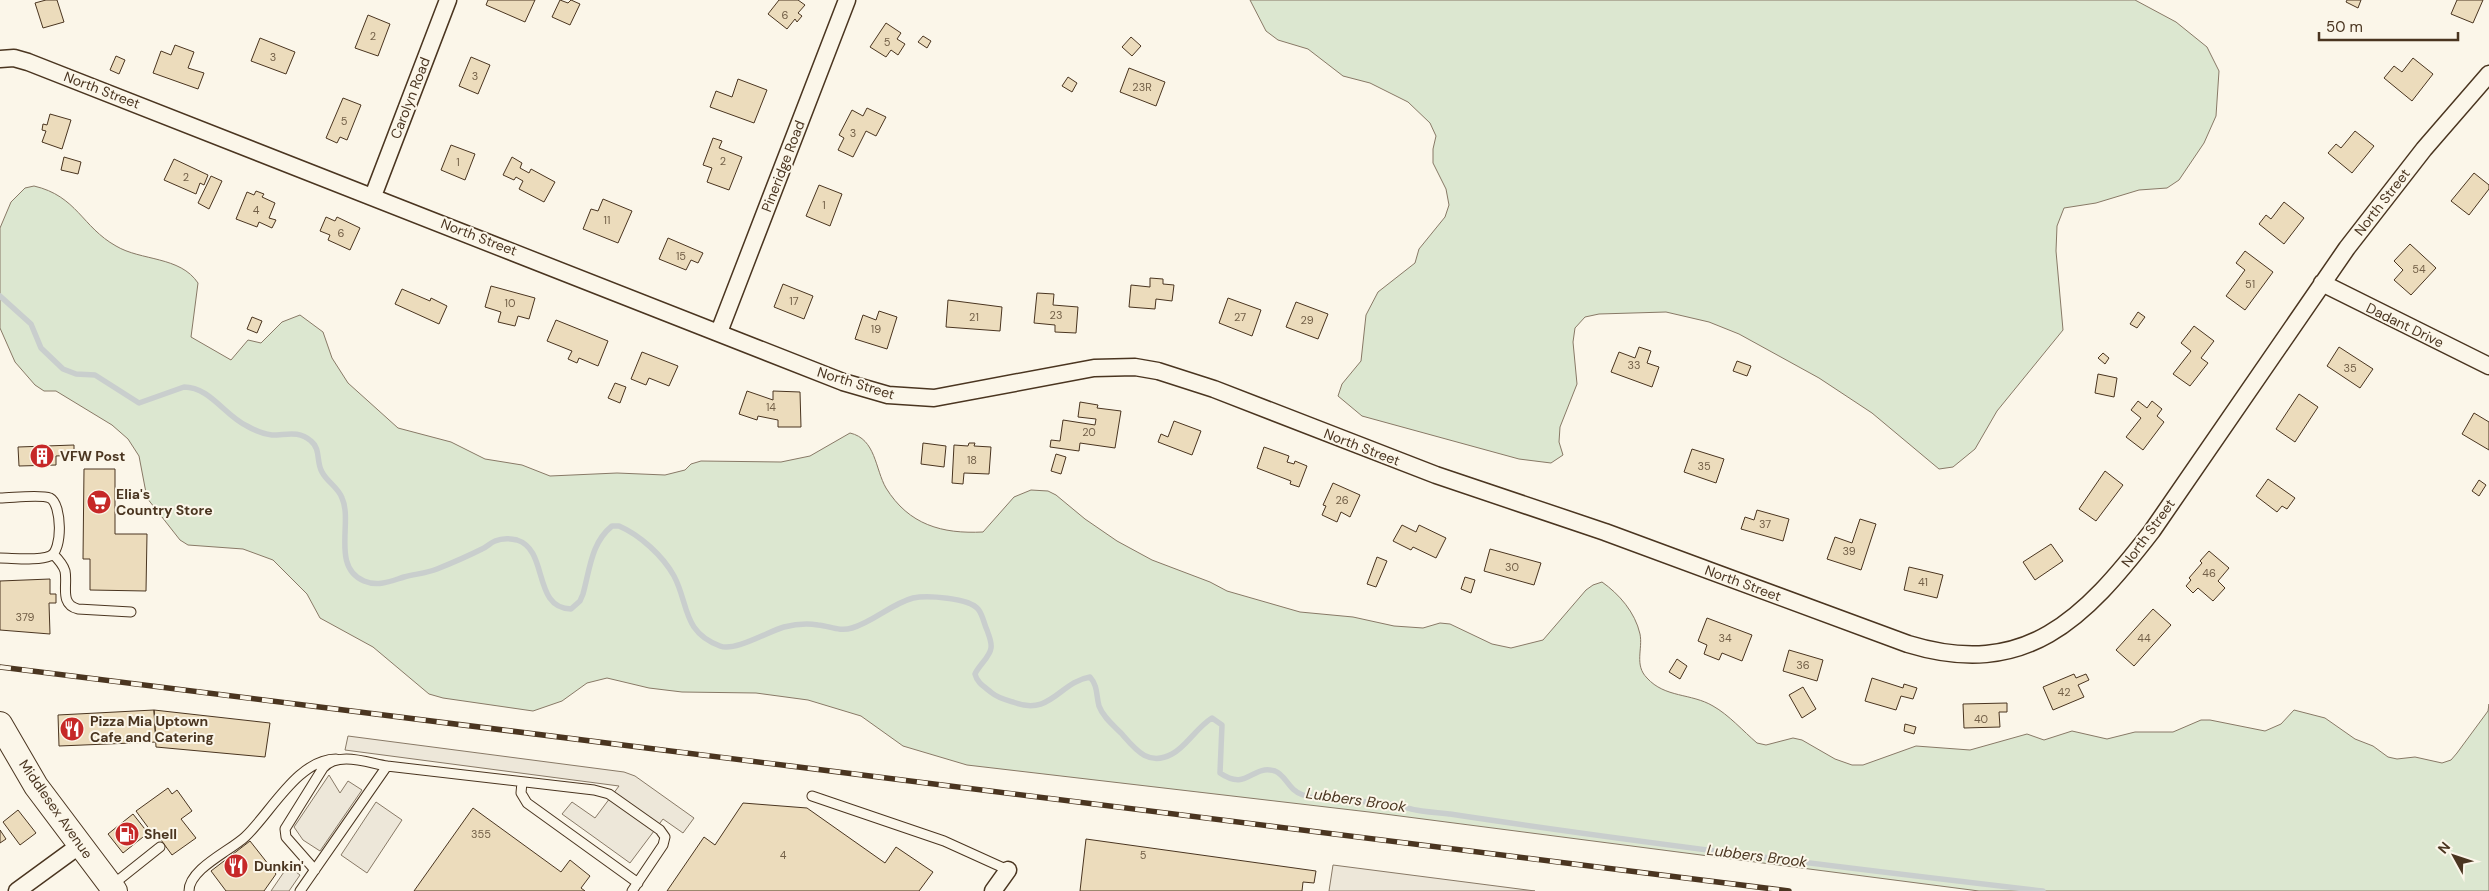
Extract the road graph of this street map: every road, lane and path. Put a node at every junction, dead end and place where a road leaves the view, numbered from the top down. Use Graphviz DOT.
graph roads {
  1 [pos="448,0"];
  2 [pos="847,0"];
  3 [pos="0,59"];
  4 [pos="2489,74"];
  5 [pos="373,196"];
  6 [pos="2322,283"];
  7 [pos="719,332"];
  8 [pos="2489,366"];
  9 [pos="0,498"];
  10 [pos="53,554"];
  11 [pos="0,558"];
  12 [pos="131,612"];
  13 [pos="0,724"];
  14 [pos="336,759"];
  15 [pos="387,766"];
  16 [pos="522,782"];
  17 [pos="812,796"];
  18 [pos="80,845"];
  19 [pos="160,847"];
  20 [pos="315,870"];
  21 [pos="1008,870"];
  22 [pos="635,887"];
  23 [pos="113,888"];
  24 [pos="17,891"];
  25 [pos="189,891"];
  26 [pos="300,891"];
  27 [pos="993,891"];
  1 -- 5 [label="street, Carolyn Road"];
  2 -- 7 [label="street, Pineridge Road"];
  3 -- 5 [label="street, North Street"];
  4 -- 6 [label="street, North Street"];
  5 -- 7 [label="street, North Street"];
  6 -- 7 [label="street, North Street"];
  6 -- 8 [label="street, Dadant Drive"];
  9 -- 10 [label="lane"];
  10 -- 11 [label="lane"];
  10 -- 12 [label="lane"];
  13 -- 18 [label="main road, Middlesex Avenue"];
  14 -- 15 [label="lane"];
  14 -- 20 [label="lane"];
  14 -- 25 [label="lane"];
  15 -- 16 [label="lane"];
  15 -- 20 [label="lane"];
  16 -- 22 [label="lane"];
  16 -- 22 [label="lane"];
  17 -- 21 [label="lane"];
  18 -- 23 [label="main road, Middlesex Avenue"];
  18 -- 24 [label="street"];
  19 -- 23 [label="lane"];
  20 -- 26 [label="lane"];
  21 -- 27 [label="street"];
}
